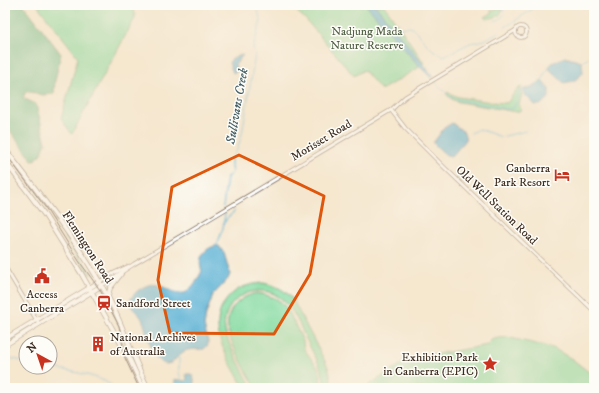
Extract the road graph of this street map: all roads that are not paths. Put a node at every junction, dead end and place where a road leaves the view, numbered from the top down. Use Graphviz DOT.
graph roads {
  1 [pos="516,30"];
  2 [pos="391,110"];
  3 [pos="5,149"];
  4 [pos="5,161"];
  5 [pos="134,264"];
  6 [pos="5,266"];
  7 [pos="121,274"];
  8 [pos="99,282"];
  9 [pos="101,286"];
  10 [pos="91,290"];
  11 [pos="108,297"];
  12 [pos="594,311"];
  13 [pos="37,320"];
  14 [pos="39,324"];
  15 [pos="5,338"];
  16 [pos="5,345"];
  17 [pos="143,388"];
  18 [pos="148,388"];
  1 -- 2 [label="street, Morisset Road"];
  2 -- 5 [label="street, Morisset Road"];
  2 -- 12 [label="street, Old Well Station Road"];
  3 -- 8 [label="main road, Flemington Road"];
  4 -- 10 [label="main road, Flemington Road"];
  5 -- 7 [label="street, Morisset Road"];
  5 -- 8 [label="street, Morisset Road"];
  6 -- 13 [label="street"];
  7 -- 9 [label="street, Morisset Road"];
  7 -- 11 [label="main road"];
  8 -- 9 [label="main road, Flemington Road"];
  8 -- 10 [label="main road, Morisset Road"];
  9 -- 10 [label="main road"];
  9 -- 11 [label="main road, Flemington Road"];
  10 -- 13 [label="main road"];
  10 -- 14 [label="main road"];
  10 -- 17 [label="main road, Flemington Road"];
  11 -- 18 [label="main road, Flemington Road"];
  13 -- 14 [label="street"];
  13 -- 15 [label="main road"];
  14 -- 16 [label="main road"];
}
